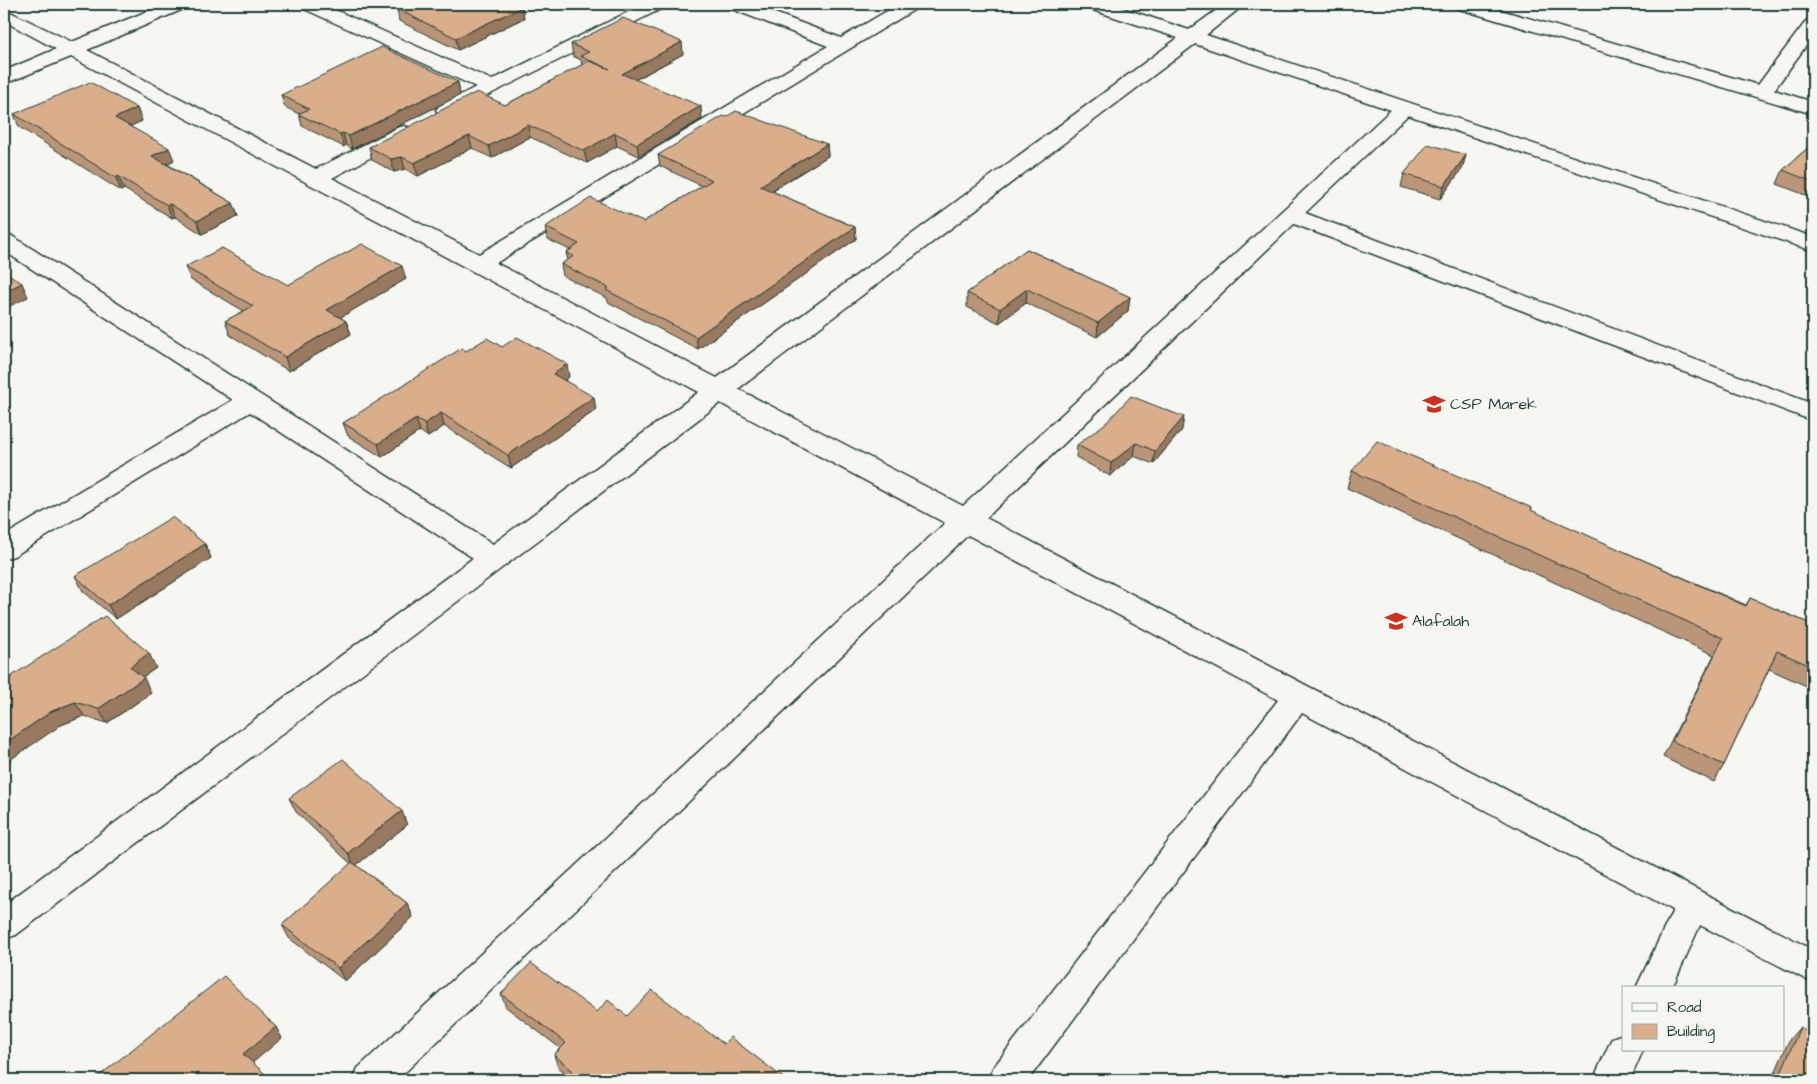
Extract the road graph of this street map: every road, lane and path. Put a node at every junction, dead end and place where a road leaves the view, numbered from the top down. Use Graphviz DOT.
graph roads {
  1 [pos="180,4"];
  2 [pos="308,4"];
  3 [pos="657,4"];
  4 [pos="735,4"];
  5 [pos="911,4"];
  6 [pos="1093,4"];
  7 [pos="1236,4"];
  8 [pos="1462,4"];
  9 [pos="4,14"];
  10 [pos="1813,24"];
  11 [pos="1192,37"];
  12 [pos="843,45"];
  13 [pos="72,49"];
  14 [pos="4,78"];
  15 [pos="492,87"];
  16 [pos="1762,93"];
  17 [pos="1404,108"];
  18 [pos="1813,108"];
  19 [pos="315,178"];
  20 [pos="1290,215"];
  21 [pos="4,241"];
  22 [pos="1813,244"];
  23 [pos="479,264"];
  24 [pos="718,390"];
  25 [pos="250,401"];
  26 [pos="1813,413"];
  27 [pos="966,520"];
  28 [pos="4,549"];
  29 [pos="494,558"];
  30 [pos="1298,696"];
  31 [pos="1693,904"];
  32 [pos="4,924"];
  33 [pos="1813,967"];
  34 [pos="1655,986"];
  35 [pos="1624,1052"];
  36 [pos="371,1080"];
  37 [pos="1006,1080"];
  38 [pos="1611,1080"];
  1 -- 13 [label="street"];
  2 -- 15 [label="street"];
  3 -- 15 [label="street"];
  4 -- 12 [label="street"];
  5 -- 12 [label="street"];
  6 -- 11 [label="street"];
  7 -- 11 [label="street"];
  8 -- 16 [label="street"];
  9 -- 13 [label="street"];
  10 -- 16 [label="street"];
  11 -- 17 [label="street"];
  11 -- 24 [label="street"];
  12 -- 23 [label="street"];
  13 -- 14 [label="street"];
  13 -- 19 [label="street"];
  15 -- 19 [label="street"];
  16 -- 18 [label="street"];
  17 -- 20 [label="street"];
  17 -- 22 [label="street"];
  19 -- 23 [label="street"];
  20 -- 26 [label="street"];
  20 -- 27 [label="street"];
  21 -- 25 [label="street"];
  23 -- 24 [label="street"];
  24 -- 27 [label="street"];
  24 -- 29 [label="street"];
  25 -- 28 [label="street"];
  25 -- 29 [label="street"];
  27 -- 30 [label="street"];
  27 -- 36 [label="street"];
  29 -- 32 [label="street"];
  30 -- 31 [label="street"];
  30 -- 37 [label="street"];
  31 -- 33 [label="street"];
  31 -- 34 [label="street"];
  35 -- 38 [label="street"];
}
